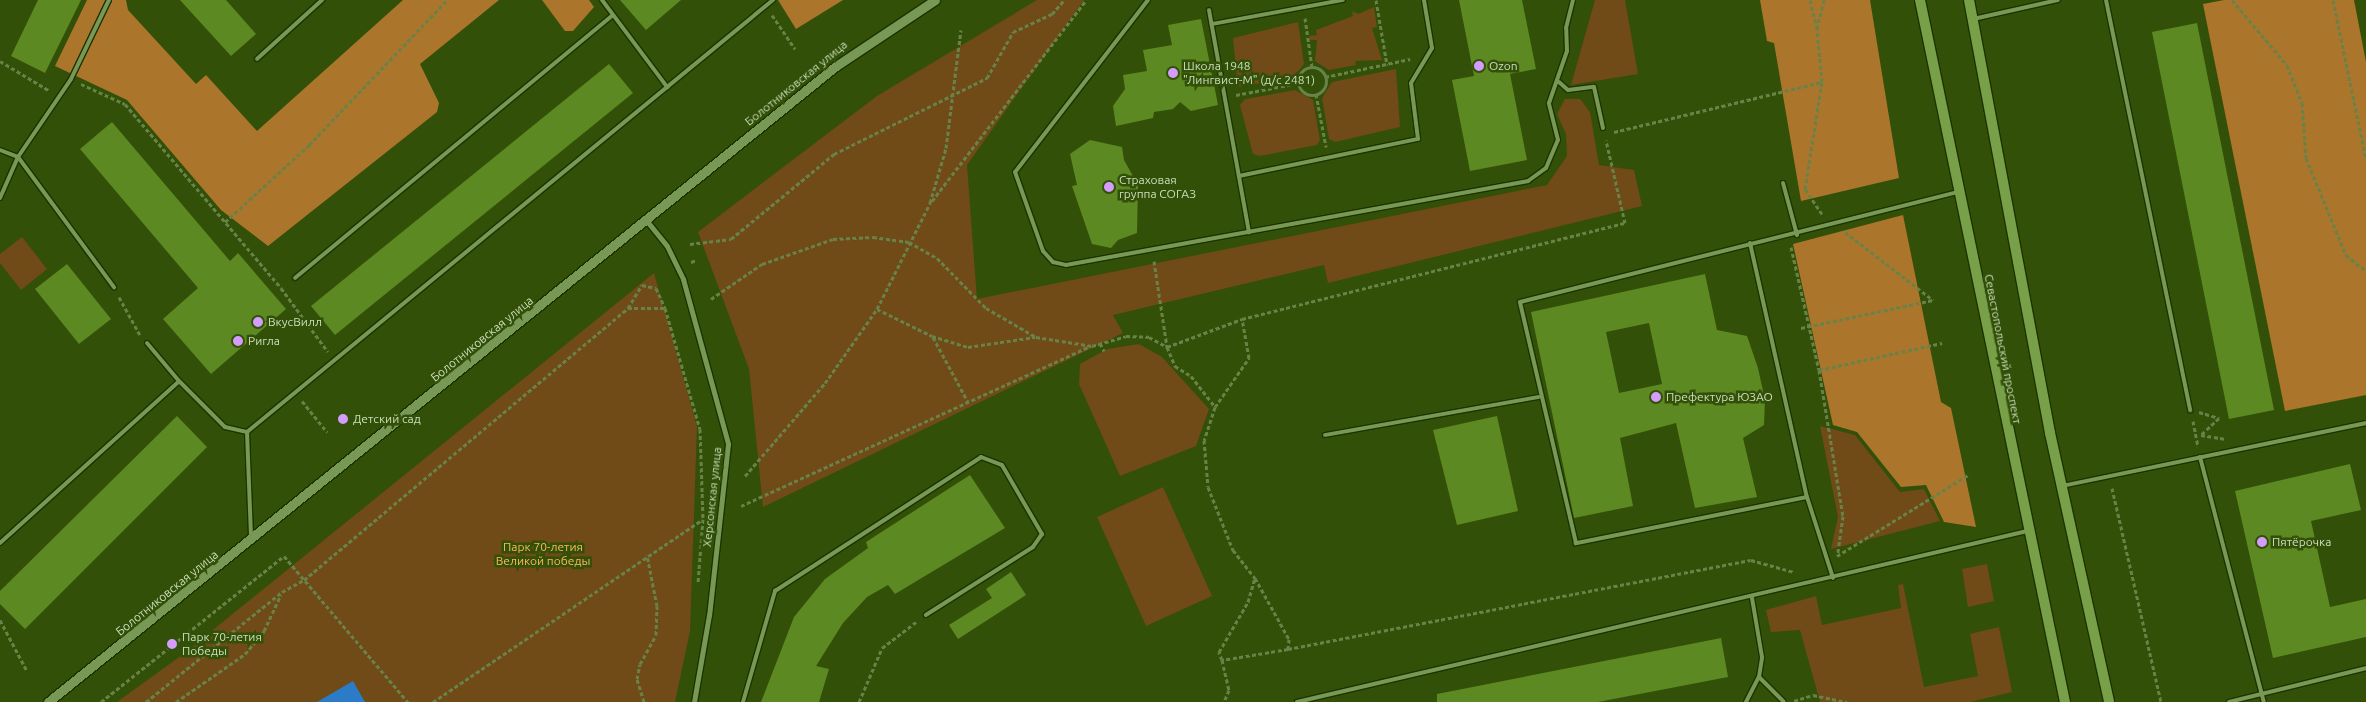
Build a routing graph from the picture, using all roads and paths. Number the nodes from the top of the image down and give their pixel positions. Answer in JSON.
{"nodes":[{"id":1,"x":109,"y":0,"type":"edge"},
{"id":2,"x":322,"y":0,"type":"edge"},
{"id":3,"x":448,"y":0,"type":"edge"},
{"id":4,"x":602,"y":0,"type":"edge"},
{"id":5,"x":773,"y":0,"type":"edge"},
{"id":6,"x":935,"y":0,"type":"edge"},
{"id":7,"x":1064,"y":0,"type":"edge"},
{"id":8,"x":1086,"y":0,"type":"edge"},
{"id":9,"x":1148,"y":0,"type":"edge"},
{"id":10,"x":1343,"y":0,"type":"edge"},
{"id":11,"x":1376,"y":0,"type":"edge"},
{"id":12,"x":1424,"y":0,"type":"edge"},
{"id":13,"x":1573,"y":0,"type":"edge"},
{"id":14,"x":1810,"y":0,"type":"edge"},
{"id":15,"x":1824,"y":0,"type":"edge"},
{"id":16,"x":1920,"y":0,"type":"edge"},
{"id":17,"x":1969,"y":0,"type":"edge"},
{"id":18,"x":2058,"y":0,"type":"edge"},
{"id":19,"x":2106,"y":0,"type":"edge"},
{"id":20,"x":2232,"y":0,"type":"edge"},
{"id":21,"x":2333,"y":0,"type":"edge"},
{"id":22,"x":766,"y":6,"type":"junction"},
{"id":23,"x":1303,"y":7,"type":"junction"},
{"id":24,"x":1209,"y":10,"type":"dead end"},
{"id":25,"x":612,"y":16,"type":"junction"},
{"id":26,"x":1973,"y":19,"type":"junction"},
{"id":27,"x":1212,"y":24,"type":"junction"},
{"id":28,"x":1817,"y":29,"type":"junction"},
{"id":29,"x":960,"y":30,"type":"dead end"},
{"id":30,"x":795,"y":50,"type":"dead end"},
{"id":31,"x":1428,"y":55,"type":"junction"},
{"id":32,"x":257,"y":59,"type":"dead end"},
{"id":33,"x":0,"y":61,"type":"edge"},
{"id":34,"x":1387,"y":65,"type":"junction"},
{"id":35,"x":1312,"y":67,"type":"junction"},
{"id":36,"x":1325,"y":76,"type":"junction"},
{"id":37,"x":71,"y":79,"type":"junction"},
{"id":38,"x":1559,"y":82,"type":"junction"},
{"id":39,"x":1822,"y":82,"type":"junction"},
{"id":40,"x":1299,"y":83,"type":"junction"},
{"id":41,"x":667,"y":87,"type":"junction"},
{"id":42,"x":1316,"y":94,"type":"junction"},
{"id":43,"x":59,"y":97,"type":"junction"},
{"id":44,"x":1225,"y":97,"type":"junction"},
{"id":45,"x":952,"y":98,"type":"junction"},
{"id":46,"x":1603,"y":128,"type":"dead end"},
{"id":47,"x":1813,"y":140,"type":"dead end"},
{"id":48,"x":0,"y":150,"type":"edge"},
{"id":49,"x":18,"y":157,"type":"junction"},
{"id":50,"x":1328,"y":157,"type":"junction"},
{"id":51,"x":2366,"y":159,"type":"edge"},
{"id":52,"x":1239,"y":176,"type":"junction"},
{"id":53,"x":1783,"y":183,"type":"dead end"},
{"id":54,"x":1959,"y":192,"type":"junction"},
{"id":55,"x":0,"y":198,"type":"edge"},
{"id":56,"x":930,"y":203,"type":"junction"},
{"id":57,"x":646,"y":220,"type":"junction"},
{"id":58,"x":225,"y":222,"type":"junction"},
{"id":59,"x":1249,"y":232,"type":"junction"},
{"id":60,"x":1797,"y":235,"type":"junction"},
{"id":61,"x":1789,"y":236,"type":"junction"},
{"id":62,"x":909,"y":242,"type":"junction"},
{"id":63,"x":690,"y":244,"type":"dead end"},
{"id":64,"x":1750,"y":244,"type":"junction"},
{"id":65,"x":697,"y":260,"type":"dead end"},
{"id":66,"x":691,"y":262,"type":"dead end"},
{"id":67,"x":2366,"y":270,"type":"edge"},
{"id":68,"x":1156,"y":272,"type":"dead end"},
{"id":69,"x":295,"y":278,"type":"dead end"},
{"id":70,"x":114,"y":287,"type":"joint"},
{"id":71,"x":711,"y":299,"type":"dead end"},
{"id":72,"x":1933,"y":300,"type":"dead end"},
{"id":73,"x":628,"y":308,"type":"junction"},
{"id":74,"x":665,"y":308,"type":"junction"},
{"id":75,"x":877,"y":309,"type":"junction"},
{"id":76,"x":1242,"y":319,"type":"junction"},
{"id":77,"x":1809,"y":326,"type":"junction"},
{"id":78,"x":1801,"y":328,"type":"dead end"},
{"id":79,"x":932,"y":336,"type":"junction"},
{"id":80,"x":1036,"y":337,"type":"junction"},
{"id":81,"x":1100,"y":343,"type":"junction"},
{"id":82,"x":1942,"y":343,"type":"dead end"},
{"id":83,"x":147,"y":344,"type":"joint"},
{"id":84,"x":1092,"y":346,"type":"junction"},
{"id":85,"x":1167,"y":347,"type":"junction"},
{"id":86,"x":1104,"y":351,"type":"dead end"},
{"id":87,"x":335,"y":360,"type":"junction"},
{"id":88,"x":1819,"y":370,"type":"junction"},
{"id":89,"x":179,"y":381,"type":"junction"},
{"id":90,"x":295,"y":393,"type":"junction"},
{"id":91,"x":1539,"y":397,"type":"junction"},
{"id":92,"x":968,"y":402,"type":"junction"},
{"id":93,"x":1215,"y":407,"type":"junction"},
{"id":94,"x":2190,"y":410,"type":"junction"},
{"id":95,"x":2366,"y":424,"type":"edge"},
{"id":96,"x":247,"y":432,"type":"junction"},
{"id":97,"x":327,"y":432,"type":"dead end"},
{"id":98,"x":1325,"y":434,"type":"dead end"},
{"id":99,"x":2206,"y":456,"type":"junction"},
{"id":100,"x":2200,"y":458,"type":"junction"},
{"id":101,"x":1970,"y":474,"type":"dead end"},
{"id":102,"x":745,"y":476,"type":"dead end"},
{"id":103,"x":2110,"y":476,"type":"junction"},
{"id":104,"x":2061,"y":486,"type":"junction"},
{"id":105,"x":1807,"y":497,"type":"junction"},
{"id":106,"x":741,"y":506,"type":"dead end"},
{"id":107,"x":703,"y":519,"type":"junction"},
{"id":108,"x":2027,"y":531,"type":"junction"},
{"id":109,"x":251,"y":542,"type":"junction"},
{"id":110,"x":0,"y":543,"type":"edge"},
{"id":111,"x":647,"y":555,"type":"junction"},
{"id":112,"x":1838,"y":556,"type":"junction"},
{"id":113,"x":1833,"y":559,"type":"dead end"},
{"id":114,"x":1800,"y":570,"type":"dead end"},
{"id":115,"x":1255,"y":578,"type":"junction"},
{"id":116,"x":1833,"y":578,"type":"junction"},
{"id":117,"x":304,"y":580,"type":"junction"},
{"id":118,"x":697,"y":588,"type":"dead end"},
{"id":119,"x":282,"y":592,"type":"junction"},
{"id":120,"x":1752,"y":598,"type":"junction"},
{"id":121,"x":926,"y":616,"type":"joint"},
{"id":122,"x":0,"y":620,"type":"edge"},
{"id":123,"x":1288,"y":649,"type":"junction"},
{"id":124,"x":1222,"y":660,"type":"junction"},
{"id":125,"x":2366,"y":668,"type":"edge"},
{"id":126,"x":27,"y":671,"type":"dead end"},
{"id":127,"x":1759,"y":677,"type":"junction"},
{"id":128,"x":2262,"y":695,"type":"junction"},
{"id":129,"x":48,"y":702,"type":"edge"},
{"id":130,"x":101,"y":702,"type":"edge"},
{"id":131,"x":146,"y":702,"type":"edge"},
{"id":132,"x":176,"y":702,"type":"edge"},
{"id":133,"x":408,"y":702,"type":"edge"},
{"id":134,"x":433,"y":702,"type":"edge"},
{"id":135,"x":644,"y":702,"type":"edge"},
{"id":136,"x":694,"y":702,"type":"edge"},
{"id":137,"x":743,"y":702,"type":"edge"},
{"id":138,"x":859,"y":702,"type":"edge"},
{"id":139,"x":1224,"y":702,"type":"edge"},
{"id":140,"x":1297,"y":702,"type":"edge"},
{"id":141,"x":1746,"y":702,"type":"edge"},
{"id":142,"x":1784,"y":702,"type":"edge"},
{"id":143,"x":1790,"y":702,"type":"edge"},
{"id":144,"x":1847,"y":702,"type":"edge"},
{"id":145,"x":2065,"y":702,"type":"edge"},
{"id":146,"x":2109,"y":702,"type":"edge"},
{"id":147,"x":2160,"y":702,"type":"edge"},
{"id":148,"x":2229,"y":702,"type":"edge"},
{"id":149,"x":2264,"y":702,"type":"edge"}],
"edges":[{"from":1,"to":37,"type":"lane"},
{"from":2,"to":32,"type":"lane"},
{"from":3,"to":58,"type":"path"},
{"from":4,"to":25,"type":"lane"},
{"from":5,"to":22,"type":"lane"},
{"from":6,"to":57,"type":"street","name":"Болотниковская улица"},
{"from":7,"to":45,"type":"path"},
{"from":8,"to":56,"type":"path"},
{"from":9,"to":59,"type":"lane"},
{"from":10,"to":23,"type":"lane"},
{"from":11,"to":34,"type":"path"},
{"from":12,"to":31,"type":"lane"},
{"from":13,"to":38,"type":"lane"},
{"from":14,"to":28,"type":"path"},
{"from":15,"to":28,"type":"path"},
{"from":16,"to":54,"type":"main road","name":"Севастопольский проспект"},
{"from":17,"to":26,"type":"main road"},
{"from":18,"to":26,"type":"lane"},
{"from":19,"to":94,"type":"lane"},
{"from":20,"to":67,"type":"path"},
{"from":21,"to":51,"type":"path"},
{"from":22,"to":30,"type":"path"},
{"from":22,"to":41,"type":"lane"},
{"from":23,"to":27,"type":"lane"},
{"from":23,"to":35,"type":"path"},
{"from":24,"to":27,"type":"lane"},
{"from":25,"to":41,"type":"lane"},
{"from":25,"to":69,"type":"lane"},
{"from":26,"to":104,"type":"main road"},
{"from":27,"to":44,"type":"lane"},
{"from":28,"to":39,"type":"path"},
{"from":29,"to":45,"type":"path"},
{"from":31,"to":34,"type":"path"},
{"from":31,"to":50,"type":"lane"},
{"from":33,"to":43,"type":"path"},
{"from":34,"to":36,"type":"path"},
{"from":35,"to":36,"type":"path"},
{"from":35,"to":40,"type":"path"},
{"from":36,"to":42,"type":"path"},
{"from":37,"to":43,"type":"lane"},
{"from":37,"to":58,"type":"path"},
{"from":38,"to":46,"type":"lane"},
{"from":38,"to":59,"type":"lane"},
{"from":39,"to":47,"type":"path"},
{"from":39,"to":76,"type":"path"},
{"from":40,"to":42,"type":"path"},
{"from":40,"to":44,"type":"path"},
{"from":41,"to":87,"type":"lane"},
{"from":42,"to":50,"type":"path"},
{"from":43,"to":49,"type":"lane"},
{"from":44,"to":52,"type":"lane"},
{"from":45,"to":56,"type":"path"},
{"from":45,"to":63,"type":"path"},
{"from":48,"to":49,"type":"lane"},
{"from":49,"to":55,"type":"lane"},
{"from":49,"to":70,"type":"lane"},
{"from":50,"to":52,"type":"lane"},
{"from":52,"to":59,"type":"lane"},
{"from":53,"to":60,"type":"lane"},
{"from":54,"to":60,"type":"lane"},
{"from":54,"to":108,"type":"main road","name":"Севастопольский проспект"},
{"from":56,"to":62,"type":"path"},
{"from":57,"to":109,"type":"street","name":"Болотниковская улица"},
{"from":57,"to":136,"type":"street","name":"Херсонская улица"},
{"from":58,"to":87,"type":"path"},
{"from":60,"to":61,"type":"lane"},
{"from":61,"to":64,"type":"lane"},
{"from":61,"to":77,"type":"path"},
{"from":62,"to":71,"type":"path"},
{"from":62,"to":75,"type":"path"},
{"from":62,"to":80,"type":"path"},
{"from":64,"to":91,"type":"lane"},
{"from":64,"to":105,"type":"lane"},
{"from":65,"to":66,"type":"path"},
{"from":68,"to":85,"type":"path"},
{"from":70,"to":83,"type":"path"},
{"from":72,"to":77,"type":"path"},
{"from":73,"to":74,"type":"path"},
{"from":73,"to":74,"type":"path"},
{"from":73,"to":117,"type":"path"},
{"from":74,"to":107,"type":"path"},
{"from":75,"to":79,"type":"path"},
{"from":75,"to":102,"type":"path"},
{"from":76,"to":85,"type":"path"},
{"from":76,"to":93,"type":"path"},
{"from":77,"to":78,"type":"path"},
{"from":77,"to":88,"type":"path"},
{"from":79,"to":80,"type":"path"},
{"from":79,"to":92,"type":"path"},
{"from":80,"to":84,"type":"path"},
{"from":81,"to":84,"type":"path"},
{"from":81,"to":85,"type":"path"},
{"from":81,"to":86,"type":"path"},
{"from":82,"to":88,"type":"path"},
{"from":83,"to":89,"type":"lane"},
{"from":84,"to":92,"type":"path"},
{"from":85,"to":93,"type":"path"},
{"from":87,"to":90,"type":"lane"},
{"from":88,"to":112,"type":"path"},
{"from":89,"to":96,"type":"lane"},
{"from":89,"to":110,"type":"lane"},
{"from":90,"to":96,"type":"lane"},
{"from":90,"to":97,"type":"path"},
{"from":91,"to":98,"type":"lane"},
{"from":91,"to":105,"type":"lane"},
{"from":92,"to":106,"type":"path"},
{"from":93,"to":115,"type":"path"},
{"from":94,"to":99,"type":"path"},
{"from":94,"to":100,"type":"path"},
{"from":95,"to":99,"type":"lane"},
{"from":96,"to":109,"type":"lane"},
{"from":99,"to":100,"type":"lane"},
{"from":100,"to":103,"type":"lane"},
{"from":100,"to":128,"type":"lane"},
{"from":101,"to":112,"type":"path"},
{"from":103,"to":104,"type":"lane"},
{"from":103,"to":147,"type":"path"},
{"from":104,"to":146,"type":"main road"},
{"from":105,"to":116,"type":"lane"},
{"from":107,"to":111,"type":"path"},
{"from":107,"to":118,"type":"path"},
{"from":108,"to":116,"type":"lane"},
{"from":108,"to":145,"type":"main road","name":"Севастопольский проспект"},
{"from":109,"to":129,"type":"street","name":"Болотниковская улица"},
{"from":111,"to":134,"type":"path"},
{"from":111,"to":135,"type":"path"},
{"from":112,"to":113,"type":"path"},
{"from":114,"to":123,"type":"path"},
{"from":115,"to":123,"type":"path"},
{"from":115,"to":124,"type":"path"},
{"from":116,"to":120,"type":"lane"},
{"from":117,"to":119,"type":"path"},
{"from":117,"to":130,"type":"path"},
{"from":117,"to":133,"type":"path"},
{"from":119,"to":131,"type":"path"},
{"from":119,"to":132,"type":"path"},
{"from":120,"to":127,"type":"lane"},
{"from":120,"to":140,"type":"lane"},
{"from":121,"to":137,"type":"lane"},
{"from":121,"to":138,"type":"path"},
{"from":122,"to":126,"type":"path"},
{"from":123,"to":124,"type":"path"},
{"from":124,"to":139,"type":"path"},
{"from":125,"to":128,"type":"lane"},
{"from":127,"to":141,"type":"lane"},
{"from":127,"to":142,"type":"lane"},
{"from":128,"to":148,"type":"lane"},
{"from":128,"to":149,"type":"lane"},
{"from":143,"to":144,"type":"path"}]}
